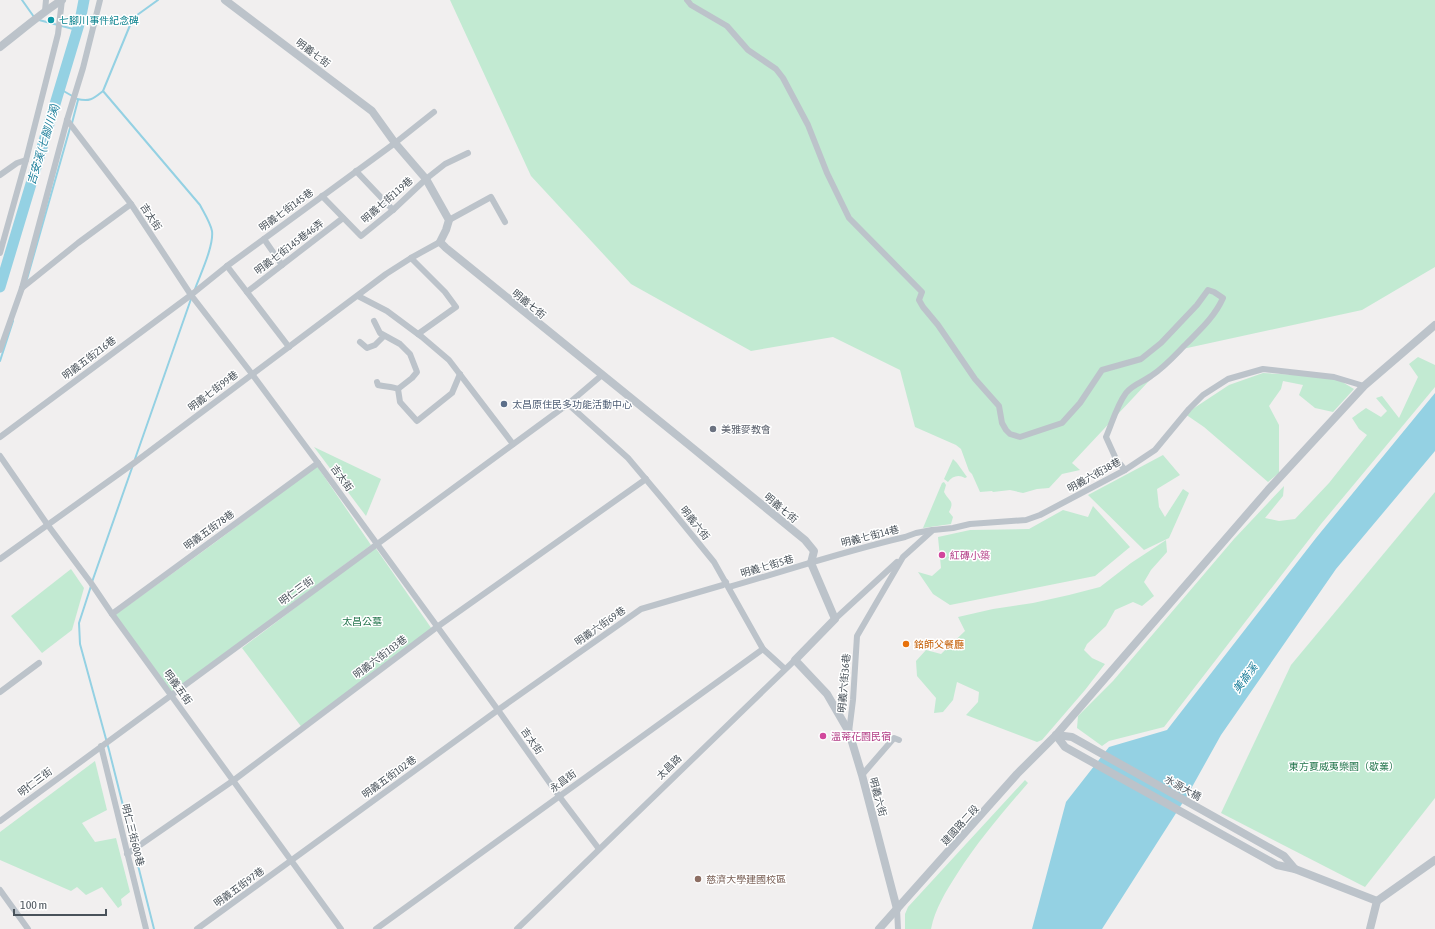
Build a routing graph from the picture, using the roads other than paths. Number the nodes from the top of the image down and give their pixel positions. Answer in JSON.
{"nodes":[{"id":1,"x":46,"y":0,"type":"edge"},
{"id":2,"x":62,"y":0,"type":"edge"},
{"id":3,"x":100,"y":0,"type":"edge"},
{"id":4,"x":225,"y":0,"type":"edge"},
{"id":5,"x":687,"y":0,"type":"edge"},
{"id":6,"x":45,"y":11,"type":"junction"},
{"id":7,"x":0,"y":47,"type":"edge"},
{"id":8,"x":434,"y":112,"type":"dead end"},
{"id":9,"x":67,"y":120,"type":"junction"},
{"id":10,"x":395,"y":143,"type":"junction"},
{"id":11,"x":468,"y":153,"type":"dead end"},
{"id":12,"x":26,"y":160,"type":"junction"},
{"id":13,"x":356,"y":171,"type":"junction"},
{"id":14,"x":0,"y":175,"type":"edge"},
{"id":15,"x":426,"y":179,"type":"junction"},
{"id":16,"x":322,"y":196,"type":"junction"},
{"id":17,"x":131,"y":204,"type":"junction"},
{"id":18,"x":393,"y":210,"type":"junction"},
{"id":19,"x":343,"y":218,"type":"junction"},
{"id":20,"x":449,"y":220,"type":"junction"},
{"id":21,"x":505,"y":222,"type":"dead end"},
{"id":22,"x":264,"y":239,"type":"junction"},
{"id":23,"x":440,"y":242,"type":"junction"},
{"id":24,"x":0,"y":253,"type":"edge"},
{"id":25,"x":411,"y":258,"type":"junction"},
{"id":26,"x":282,"y":265,"type":"junction"},
{"id":27,"x":228,"y":266,"type":"junction"},
{"id":28,"x":22,"y":288,"type":"junction"},
{"id":29,"x":246,"y":292,"type":"junction"},
{"id":30,"x":191,"y":295,"type":"junction"},
{"id":31,"x":358,"y":296,"type":"junction"},
{"id":32,"x":374,"y":322,"type":"dead end"},
{"id":33,"x":1435,"y":325,"type":"edge"},
{"id":34,"x":418,"y":334,"type":"junction"},
{"id":35,"x":384,"y":336,"type":"junction"},
{"id":36,"x":360,"y":342,"type":"dead end"},
{"id":37,"x":290,"y":347,"type":"junction"},
{"id":38,"x":0,"y":350,"type":"edge"},
{"id":39,"x":252,"y":374,"type":"junction"},
{"id":40,"x":460,"y":374,"type":"junction"},
{"id":41,"x":602,"y":375,"type":"junction"},
{"id":42,"x":377,"y":382,"type":"dead end"},
{"id":43,"x":1364,"y":386,"type":"junction"},
{"id":44,"x":398,"y":389,"type":"junction"},
{"id":45,"x":568,"y":404,"type":"junction"},
{"id":46,"x":0,"y":437,"type":"edge"},
{"id":47,"x":513,"y":444,"type":"junction"},
{"id":48,"x":0,"y":456,"type":"edge"},
{"id":49,"x":318,"y":463,"type":"junction"},
{"id":50,"x":1125,"y":470,"type":"junction"},
{"id":51,"x":646,"y":479,"type":"junction"},
{"id":52,"x":47,"y":524,"type":"junction"},
{"id":53,"x":934,"y":530,"type":"junction"},
{"id":54,"x":377,"y":544,"type":"junction"},
{"id":55,"x":903,"y":557,"type":"junction"},
{"id":56,"x":0,"y":559,"type":"edge"},
{"id":57,"x":811,"y":563,"type":"junction"},
{"id":58,"x":727,"y":585,"type":"junction"},
{"id":59,"x":112,"y":614,"type":"junction"},
{"id":60,"x":835,"y":619,"type":"junction"},
{"id":61,"x":437,"y":627,"type":"junction"},
{"id":62,"x":763,"y":649,"type":"junction"},
{"id":63,"x":795,"y":660,"type":"junction"},
{"id":64,"x":39,"y":663,"type":"dead end"},
{"id":65,"x":785,"y":669,"type":"junction"},
{"id":66,"x":0,"y":692,"type":"edge"},
{"id":67,"x":171,"y":695,"type":"junction"},
{"id":68,"x":498,"y":710,"type":"junction"},
{"id":69,"x":849,"y":732,"type":"junction"},
{"id":70,"x":1056,"y":735,"type":"junction"},
{"id":71,"x":899,"y":740,"type":"dead end"},
{"id":72,"x":104,"y":743,"type":"junction"},
{"id":73,"x":862,"y":775,"type":"junction"},
{"id":74,"x":234,"y":780,"type":"junction"},
{"id":75,"x":560,"y":796,"type":"junction"},
{"id":76,"x":0,"y":821,"type":"edge"},
{"id":77,"x":599,"y":849,"type":"junction"},
{"id":78,"x":127,"y":854,"type":"junction"},
{"id":79,"x":1435,"y":860,"type":"edge"},
{"id":80,"x":292,"y":861,"type":"junction"},
{"id":81,"x":1295,"y":869,"type":"junction"},
{"id":82,"x":0,"y":890,"type":"edge"},
{"id":83,"x":1377,"y":901,"type":"junction"},
{"id":84,"x":897,"y":909,"type":"junction"},
{"id":85,"x":27,"y":928,"type":"edge"},
{"id":86,"x":146,"y":929,"type":"edge"},
{"id":87,"x":197,"y":929,"type":"edge"},
{"id":88,"x":341,"y":929,"type":"edge"},
{"id":89,"x":376,"y":929,"type":"edge"},
{"id":90,"x":517,"y":929,"type":"edge"},
{"id":91,"x":879,"y":929,"type":"edge"},
{"id":92,"x":898,"y":929,"type":"edge"},
{"id":93,"x":1370,"y":929,"type":"edge"}],
"edges":[{"from":1,"to":6,"type":"street"},
{"from":2,"to":6,"type":"street"},
{"from":2,"to":12,"type":"street"},
{"from":3,"to":9,"type":"street"},
{"from":4,"to":10,"type":"street","name":"明義七街"},
{"from":5,"to":50,"type":"street"},
{"from":6,"to":7,"type":"street"},
{"from":8,"to":10,"type":"street","name":"明義七街145巷"},
{"from":9,"to":17,"type":"street","name":"吉太街"},
{"from":9,"to":28,"type":"street"},
{"from":10,"to":13,"type":"street","name":"明義七街145巷"},
{"from":10,"to":15,"type":"street","name":"明義七街"},
{"from":11,"to":15,"type":"street","name":"明義七街119巷"},
{"from":12,"to":14,"type":"street"},
{"from":12,"to":24,"type":"street"},
{"from":13,"to":16,"type":"street","name":"明義七街145巷"},
{"from":13,"to":18,"type":"street"},
{"from":15,"to":18,"type":"street","name":"明義七街119巷"},
{"from":15,"to":20,"type":"street","name":"明義七街"},
{"from":16,"to":19,"type":"street"},
{"from":16,"to":22,"type":"street","name":"明義七街145巷"},
{"from":17,"to":28,"type":"street"},
{"from":17,"to":30,"type":"street","name":"吉太街"},
{"from":18,"to":19,"type":"street","name":"明義七街119巷"},
{"from":19,"to":26,"type":"street","name":"明義七街145巷46弄"},
{"from":20,"to":21,"type":"street"},
{"from":20,"to":23,"type":"street"},
{"from":22,"to":26,"type":"street"},
{"from":22,"to":27,"type":"street","name":"明義七街145巷"},
{"from":23,"to":25,"type":"street","name":"明義七街99巷"},
{"from":23,"to":41,"type":"street","name":"明義七街"},
{"from":25,"to":31,"type":"street","name":"明義七街99巷"},
{"from":25,"to":34,"type":"street"},
{"from":26,"to":29,"type":"street","name":"明義七街145巷46弄"},
{"from":27,"to":29,"type":"street"},
{"from":27,"to":30,"type":"street","name":"明義七街145巷"},
{"from":28,"to":38,"type":"street"},
{"from":29,"to":37,"type":"street"},
{"from":30,"to":39,"type":"street","name":"吉太街"},
{"from":30,"to":46,"type":"street","name":"明義五街216巷"},
{"from":31,"to":34,"type":"street"},
{"from":31,"to":37,"type":"street","name":"明義七街99巷"},
{"from":32,"to":35,"type":"street"},
{"from":33,"to":43,"type":"street","name":"建國路二段"},
{"from":34,"to":40,"type":"street"},
{"from":35,"to":36,"type":"street"},
{"from":35,"to":44,"type":"street"},
{"from":37,"to":39,"type":"street","name":"明義七街99巷"},
{"from":39,"to":49,"type":"street","name":"吉太街"},
{"from":39,"to":52,"type":"street","name":"明義七街99巷"},
{"from":40,"to":44,"type":"street"},
{"from":40,"to":47,"type":"street"},
{"from":41,"to":45,"type":"street","name":"明仁三街"},
{"from":41,"to":57,"type":"street","name":"明義七街"},
{"from":42,"to":44,"type":"street"},
{"from":43,"to":50,"type":"street","name":"明義六街38巷"},
{"from":43,"to":70,"type":"street","name":"建國路二段"},
{"from":45,"to":47,"type":"street","name":"明仁三街"},
{"from":45,"to":51,"type":"street","name":"明義六街"},
{"from":47,"to":54,"type":"street","name":"明仁三街"},
{"from":48,"to":52,"type":"street","name":"明義五街"},
{"from":49,"to":54,"type":"street","name":"吉太街"},
{"from":49,"to":59,"type":"street","name":"明義五街78巷"},
{"from":50,"to":53,"type":"street","name":"明義六街38巷"},
{"from":51,"to":58,"type":"street","name":"明義六街"},
{"from":51,"to":61,"type":"street","name":"明義六街103巷"},
{"from":52,"to":56,"type":"street","name":"明義七街99巷"},
{"from":52,"to":59,"type":"street","name":"明義五街"},
{"from":53,"to":55,"type":"street"},
{"from":53,"to":57,"type":"street","name":"明義七街14巷"},
{"from":54,"to":61,"type":"street","name":"吉太街"},
{"from":54,"to":67,"type":"street","name":"明仁三街"},
{"from":55,"to":60,"type":"street"},
{"from":55,"to":69,"type":"street","name":"明義六街36巷"},
{"from":57,"to":58,"type":"street","name":"明義七街5巷"},
{"from":57,"to":60,"type":"street","name":"明義七街"},
{"from":58,"to":62,"type":"street","name":"明義六街"},
{"from":58,"to":68,"type":"street","name":"明義六街69巷"},
{"from":59,"to":67,"type":"street","name":"明義五街"},
{"from":60,"to":63,"type":"street","name":"太昌路"},
{"from":61,"to":68,"type":"street","name":"吉太街"},
{"from":61,"to":74,"type":"street","name":"明義六街103巷"},
{"from":62,"to":65,"type":"street","name":"明義六街"},
{"from":62,"to":75,"type":"street","name":"永昌街"},
{"from":63,"to":65,"type":"street","name":"太昌路"},
{"from":63,"to":69,"type":"street","name":"明義六街"},
{"from":64,"to":66,"type":"street"},
{"from":65,"to":77,"type":"street","name":"太昌路"},
{"from":67,"to":72,"type":"street","name":"明仁三街"},
{"from":67,"to":74,"type":"street","name":"明義五街"},
{"from":68,"to":75,"type":"street","name":"吉太街"},
{"from":68,"to":80,"type":"street","name":"明義五街102巷"},
{"from":69,"to":73,"type":"street","name":"明義六街"},
{"from":70,"to":81,"type":"street"},
{"from":70,"to":81,"type":"street","name":"水源大橋"},
{"from":70,"to":84,"type":"street","name":"建國路二段"},
{"from":71,"to":73,"type":"street"},
{"from":72,"to":76,"type":"street","name":"明仁三街"},
{"from":72,"to":78,"type":"street","name":"明仁三街600巷"},
{"from":73,"to":84,"type":"street","name":"明義六街"},
{"from":74,"to":78,"type":"street","name":"明義六街103巷"},
{"from":74,"to":80,"type":"street","name":"明義五街"},
{"from":75,"to":77,"type":"street","name":"吉太街"},
{"from":75,"to":89,"type":"street","name":"永昌街"},
{"from":77,"to":90,"type":"street","name":"太昌路"},
{"from":78,"to":86,"type":"street","name":"明仁三街600巷"},
{"from":79,"to":83,"type":"street"},
{"from":80,"to":87,"type":"street","name":"明義五街97巷"},
{"from":80,"to":88,"type":"street","name":"明義五街"},
{"from":81,"to":83,"type":"street"},
{"from":82,"to":85,"type":"street"},
{"from":83,"to":93,"type":"street"},
{"from":84,"to":91,"type":"street","name":"建國路二段"},
{"from":84,"to":92,"type":"street"}]}
